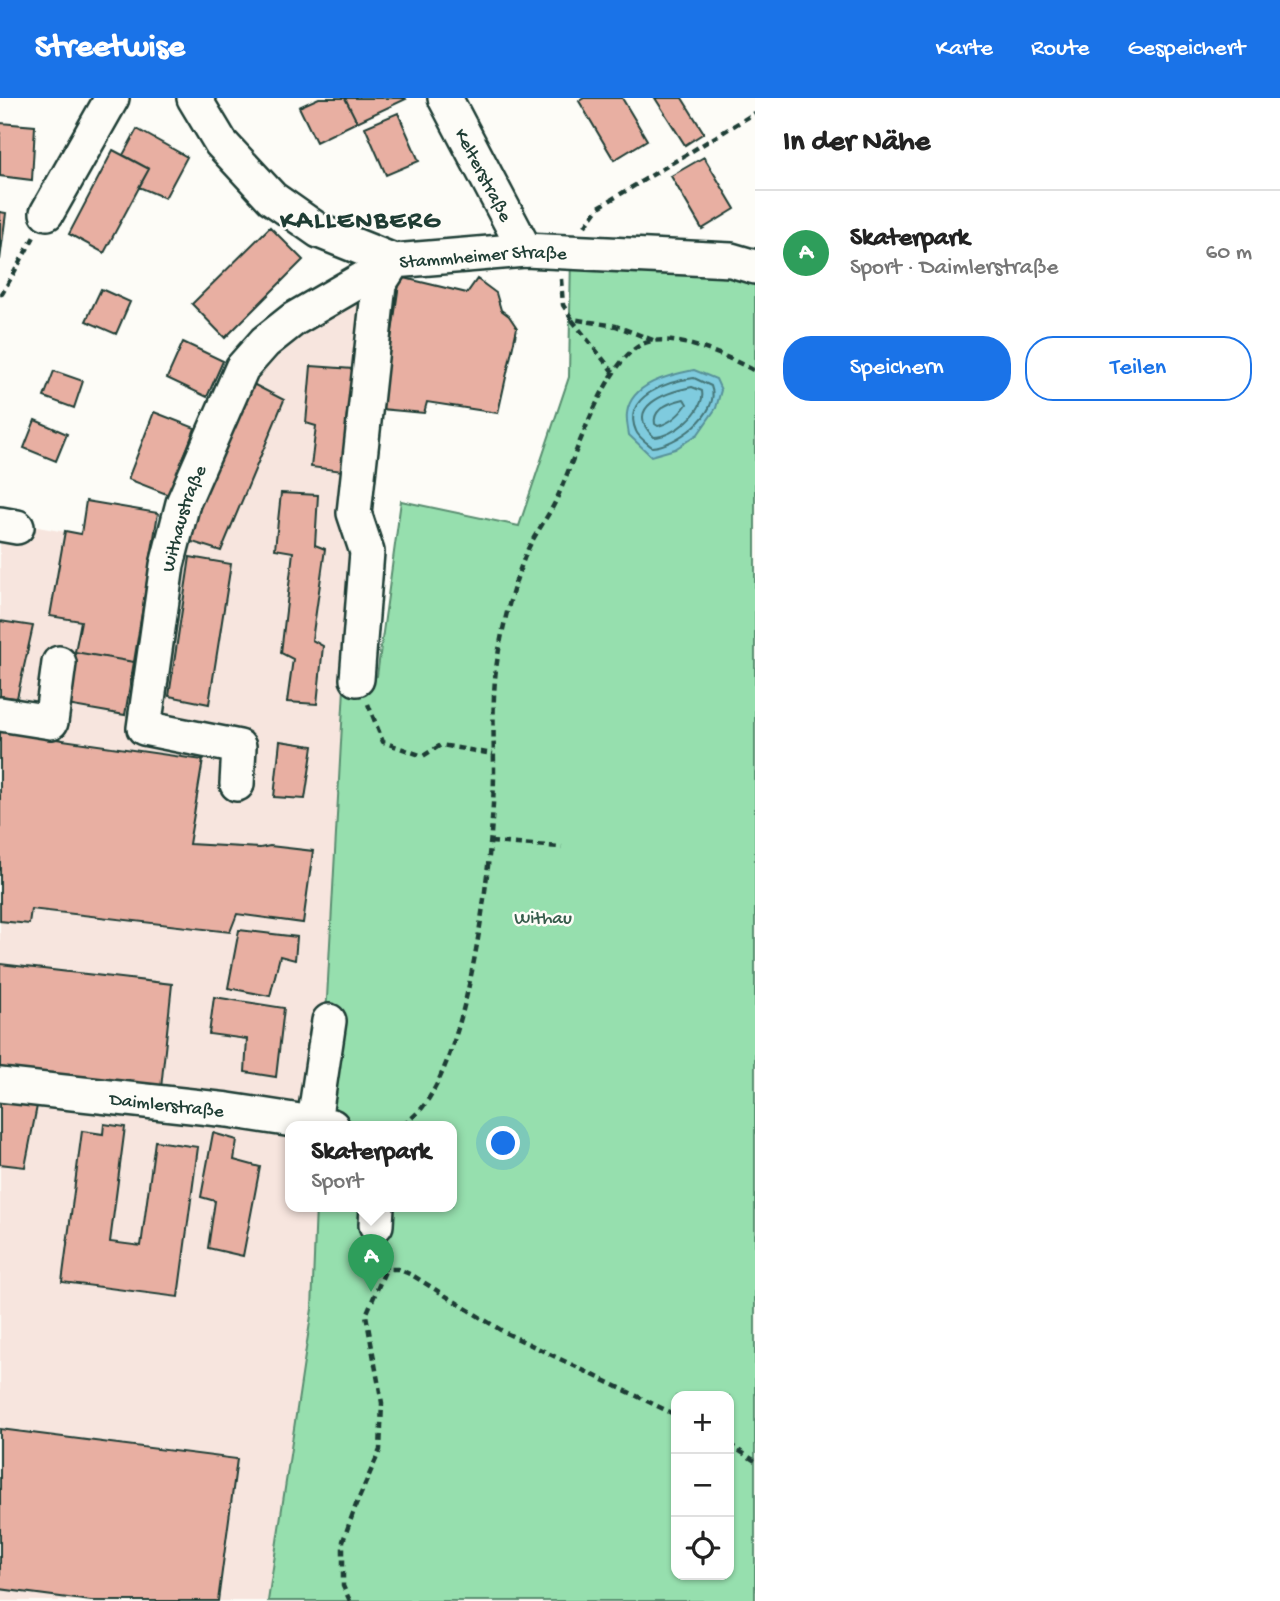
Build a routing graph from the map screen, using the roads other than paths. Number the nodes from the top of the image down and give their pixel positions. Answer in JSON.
{"nodes":[{"id":1,"x":112,"y":98,"type":"edge"},
{"id":2,"x":194,"y":98,"type":"edge"},
{"id":3,"x":445,"y":98,"type":"edge"},
{"id":4,"x":47,"y":213,"type":"road end"},
{"id":5,"x":525,"y":250,"type":"junction"},
{"id":6,"x":394,"y":261,"type":"junction"},
{"id":7,"x":755,"y":267,"type":"edge"},
{"id":8,"x":59,"y":663,"type":"dead end"},
{"id":9,"x":357,"y":680,"type":"road end"},
{"id":10,"x":0,"y":715,"type":"edge"},
{"id":11,"x":237,"y":784,"type":"dead end"},
{"id":12,"x":329,"y":1021,"type":"dead end"},
{"id":13,"x":0,"y":1085,"type":"edge"},
{"id":14,"x":303,"y":1121,"type":"edge"},
{"id":15,"x":323,"y":1121,"type":"edge"}],
"edges":[{"from":1,"to":4,"type":"street"},
{"from":2,"to":6,"type":"street","name":"Stammheimer Straße"},
{"from":3,"to":5,"type":"street","name":"Kelterstraße"},
{"from":5,"to":6,"type":"street","name":"Stammheimer Straße"},
{"from":5,"to":7,"type":"street","name":"Stammheimer Straße"},
{"from":6,"to":9,"type":"street"},
{"from":6,"to":11,"type":"street","name":"Withaustraße"},
{"from":8,"to":10,"type":"street"},
{"from":12,"to":15,"type":"street"},
{"from":13,"to":14,"type":"street","name":"Daimlerstraße"}]}
